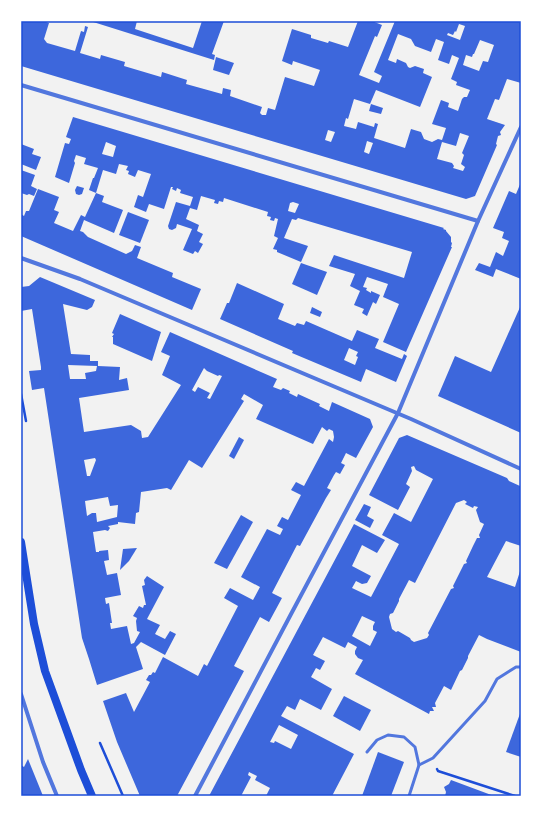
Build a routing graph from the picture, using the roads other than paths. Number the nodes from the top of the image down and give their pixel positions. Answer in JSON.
{"nodes":[{"id":1,"x":21,"y":85,"type":"edge"},
{"id":2,"x":521,"y":127,"type":"edge"},
{"id":3,"x":478,"y":221,"type":"junction"},
{"id":4,"x":21,"y":258,"type":"edge"},
{"id":5,"x":398,"y":414,"type":"junction"},
{"id":6,"x":521,"y":469,"type":"edge"},
{"id":7,"x":21,"y":542,"type":"edge"},
{"id":8,"x":521,"y":667,"type":"edge"},
{"id":9,"x":21,"y":694,"type":"edge"},
{"id":10,"x":367,"y":752,"type":"dead end"},
{"id":11,"x":419,"y":765,"type":"junction"},
{"id":12,"x":57,"y":796,"type":"edge"},
{"id":13,"x":92,"y":796,"type":"edge"},
{"id":14,"x":195,"y":796,"type":"edge"},
{"id":15,"x":409,"y":796,"type":"edge"}],
"edges":[{"from":1,"to":3,"type":"street"},
{"from":2,"to":3,"type":"street"},
{"from":3,"to":5,"type":"street"},
{"from":4,"to":5,"type":"street"},
{"from":5,"to":6,"type":"street"},
{"from":5,"to":14,"type":"street"},
{"from":7,"to":13,"type":"main road"},
{"from":8,"to":11,"type":"lane"},
{"from":9,"to":12,"type":"street"},
{"from":10,"to":11,"type":"lane"},
{"from":11,"to":15,"type":"lane"}]}
